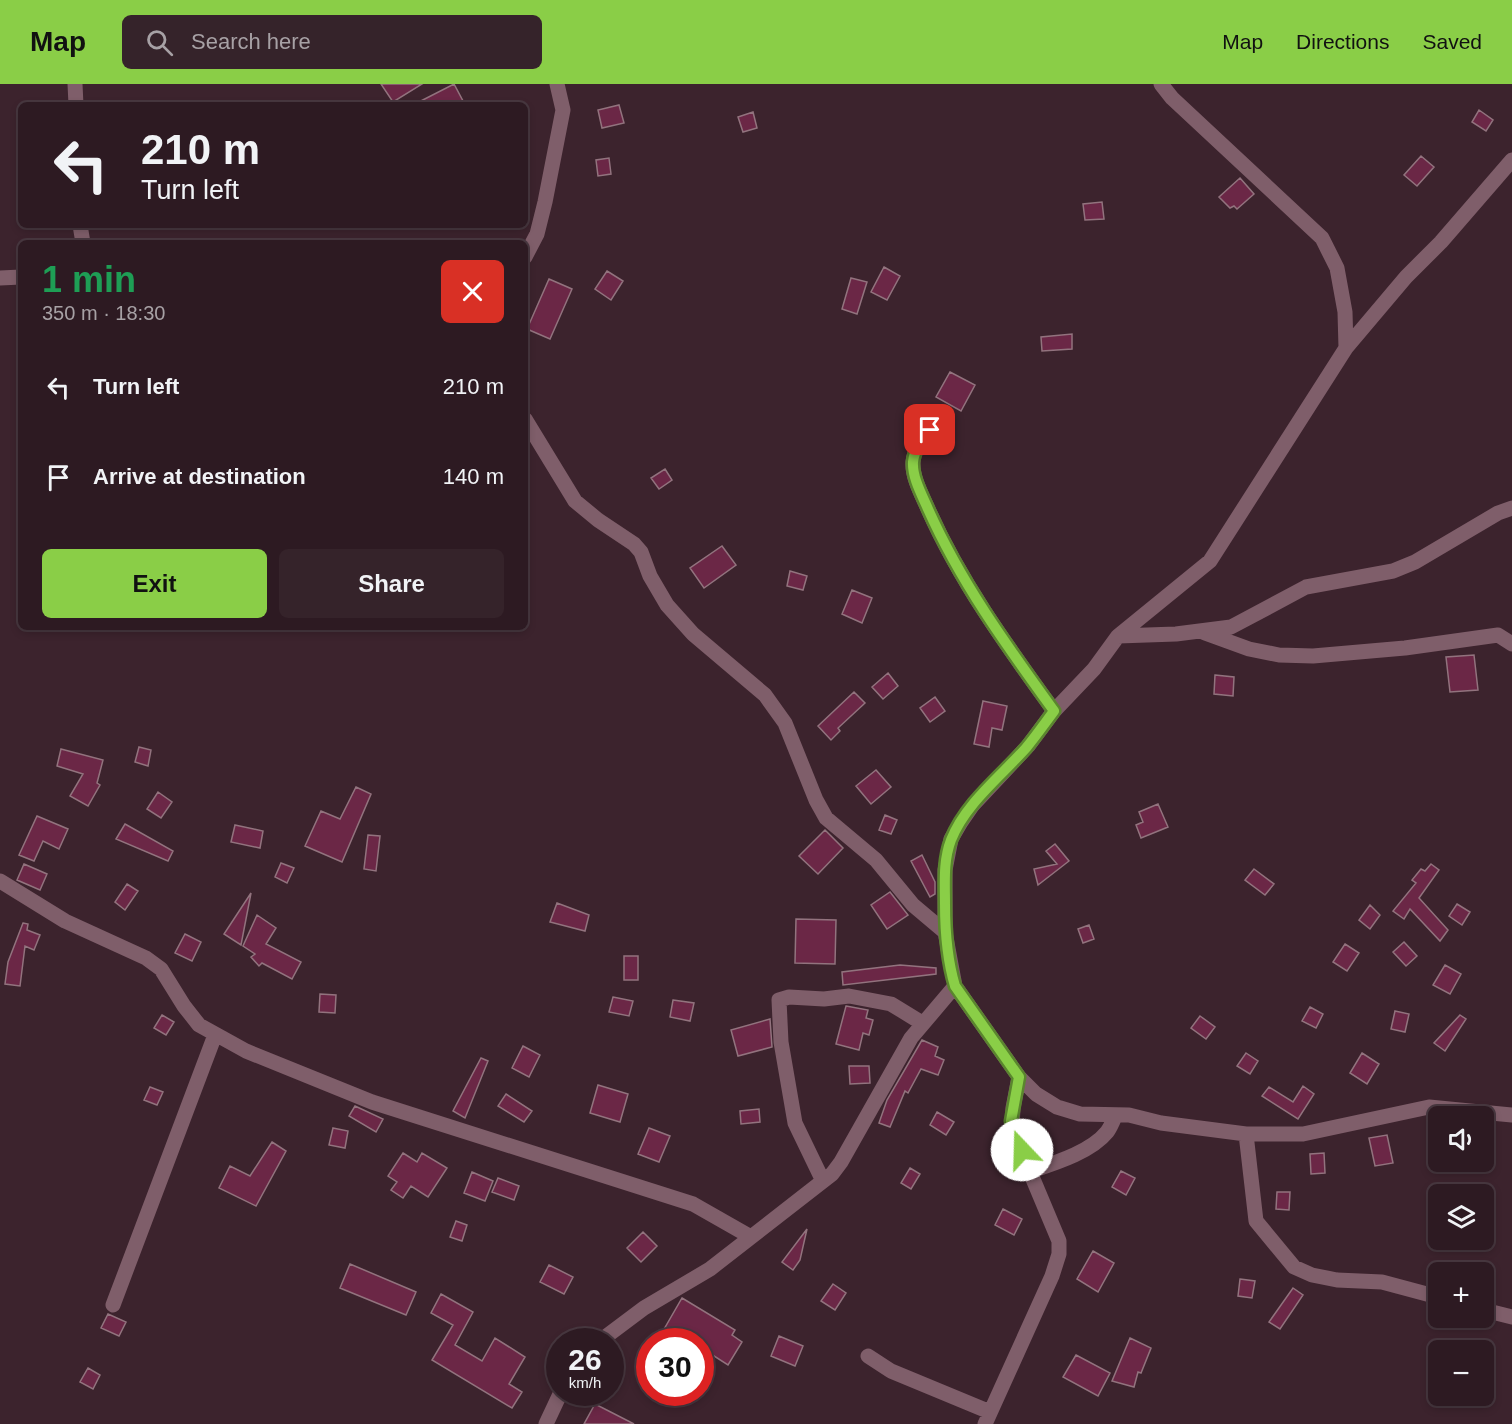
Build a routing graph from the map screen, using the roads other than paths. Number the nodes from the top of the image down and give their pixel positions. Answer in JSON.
{"nodes":[{"id":1,"x":75,"y":84,"type":"edge"},
{"id":2,"x":557,"y":84,"type":"edge"},
{"id":3,"x":1161,"y":84,"type":"edge"},
{"id":4,"x":76,"y":102,"type":"edge"},
{"id":5,"x":1512,"y":160,"type":"edge"},
{"id":6,"x":528,"y":251,"type":"edge"},
{"id":7,"x":18,"y":277,"type":"edge"},
{"id":8,"x":0,"y":278,"type":"edge"},
{"id":9,"x":1346,"y":348,"type":"junction"},
{"id":10,"x":939,"y":420,"type":"dead end"},
{"id":11,"x":528,"y":423,"type":"edge"},
{"id":12,"x":1512,"y":508,"type":"edge"},
{"id":13,"x":1202,"y":632,"type":"junction"},
{"id":14,"x":1118,"y":636,"type":"junction"},
{"id":15,"x":1512,"y":644,"type":"edge"},
{"id":16,"x":1054,"y":711,"type":"junction"},
{"id":17,"x":0,"y":881,"type":"edge"},
{"id":18,"x":945,"y":932,"type":"junction"},
{"id":19,"x":955,"y":986,"type":"junction"},
{"id":20,"x":922,"y":1023,"type":"junction"},
{"id":21,"x":215,"y":1035,"type":"junction"},
{"id":22,"x":1019,"y":1077,"type":"junction"},
{"id":23,"x":1116,"y":1115,"type":"junction"},
{"id":24,"x":1512,"y":1115,"type":"edge"},
{"id":25,"x":1246,"y":1134,"type":"junction"},
{"id":26,"x":1031,"y":1171,"type":"junction"},
{"id":27,"x":822,"y":1179,"type":"junction"},
{"id":28,"x":751,"y":1237,"type":"junction"},
{"id":29,"x":1428,"y":1294,"type":"edge"},
{"id":30,"x":112,"y":1305,"type":"dead end"},
{"id":31,"x":1494,"y":1312,"type":"edge"},
{"id":32,"x":1512,"y":1317,"type":"edge"},
{"id":33,"x":617,"y":1328,"type":"edge"},
{"id":34,"x":868,"y":1356,"type":"dead end"},
{"id":35,"x":554,"y":1406,"type":"edge"},
{"id":36,"x":987,"y":1418,"type":"edge"},
{"id":37,"x":546,"y":1424,"type":"edge"}],
"edges":[{"from":1,"to":4,"type":"street"},
{"from":2,"to":6,"type":"street"},
{"from":3,"to":9,"type":"street"},
{"from":5,"to":9,"type":"street"},
{"from":7,"to":8,"type":"street"},
{"from":9,"to":14,"type":"street"},
{"from":10,"to":16,"type":"street"},
{"from":11,"to":18,"type":"street"},
{"from":12,"to":13,"type":"street"},
{"from":13,"to":14,"type":"street"},
{"from":13,"to":15,"type":"street"},
{"from":14,"to":16,"type":"street"},
{"from":16,"to":18,"type":"street"},
{"from":17,"to":21,"type":"street"},
{"from":18,"to":19,"type":"street"},
{"from":19,"to":20,"type":"street"},
{"from":19,"to":22,"type":"street"},
{"from":20,"to":27,"type":"street"},
{"from":20,"to":27,"type":"street"},
{"from":21,"to":28,"type":"street"},
{"from":21,"to":30,"type":"street"},
{"from":22,"to":23,"type":"street"},
{"from":22,"to":26,"type":"street"},
{"from":23,"to":25,"type":"street"},
{"from":23,"to":26,"type":"street"},
{"from":24,"to":25,"type":"street"},
{"from":25,"to":29,"type":"street"},
{"from":26,"to":36,"type":"street"},
{"from":27,"to":28,"type":"street"},
{"from":28,"to":33,"type":"street"},
{"from":31,"to":32,"type":"street"},
{"from":34,"to":36,"type":"street"},
{"from":35,"to":37,"type":"street"}]}
